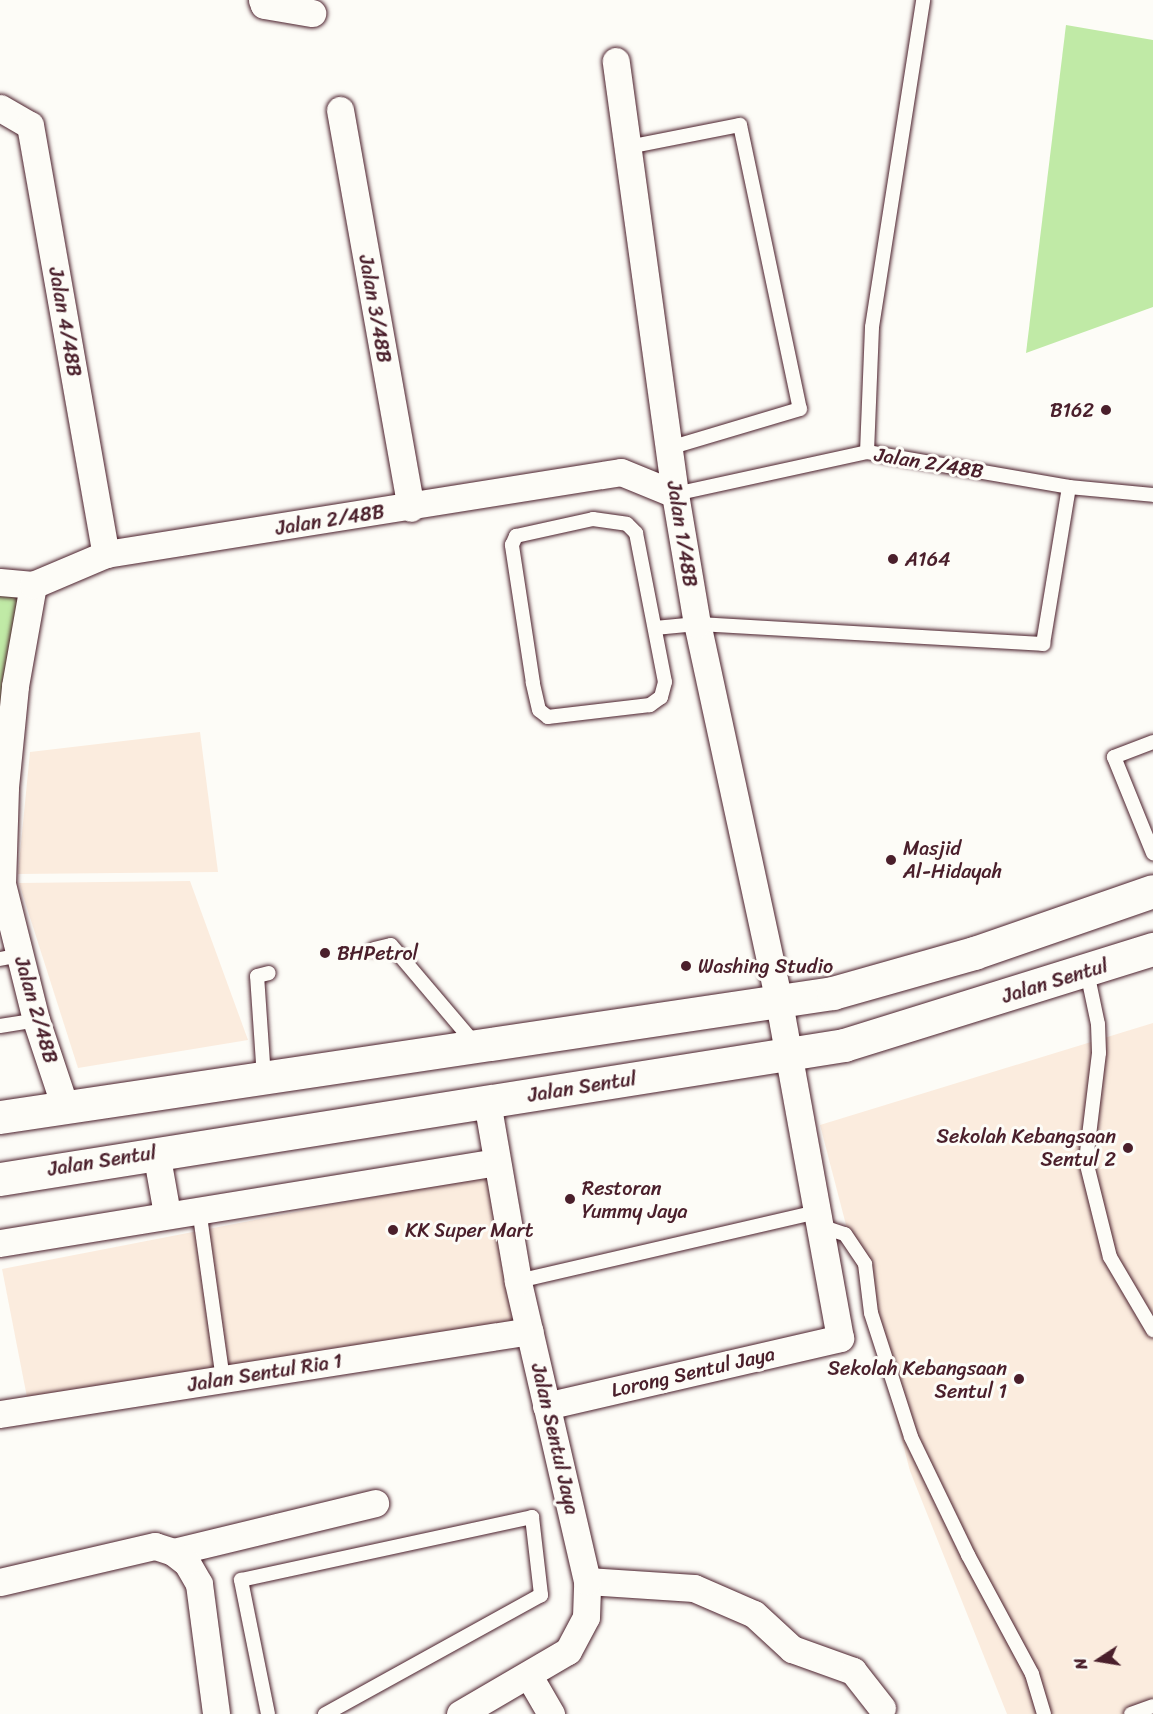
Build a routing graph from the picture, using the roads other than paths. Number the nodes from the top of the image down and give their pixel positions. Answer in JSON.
{"nodes":[{"id":1,"x":262,"y":0,"type":"edge"},
{"id":2,"x":923,"y":0,"type":"edge"},
{"id":3,"x":312,"y":13,"type":"dead end"},
{"id":4,"x":616,"y":61,"type":"dead end"},
{"id":5,"x":0,"y":108,"type":"edge"},
{"id":6,"x":340,"y":110,"type":"dead end"},
{"id":7,"x":628,"y":147,"type":"junction"},
{"id":8,"x":669,"y":448,"type":"junction"},
{"id":9,"x":867,"y":452,"type":"junction"},
{"id":10,"x":1069,"y":487,"type":"junction"},
{"id":11,"x":675,"y":494,"type":"junction"},
{"id":12,"x":1153,"y":495,"type":"edge"},
{"id":13,"x":411,"y":508,"type":"junction"},
{"id":14,"x":106,"y":554,"type":"junction"},
{"id":15,"x":0,"y":582,"type":"edge"},
{"id":16,"x":33,"y":585,"type":"junction"},
{"id":17,"x":697,"y":624,"type":"junction"},
{"id":18,"x":656,"y":628,"type":"junction"},
{"id":19,"x":1153,"y":742,"type":"edge"},
{"id":20,"x":1153,"y":853,"type":"edge"},
{"id":21,"x":1,"y":884,"type":"edge"},
{"id":22,"x":1153,"y":891,"type":"edge"},
{"id":23,"x":374,"y":949,"type":"dead end"},
{"id":24,"x":1153,"y":949,"type":"edge"},
{"id":25,"x":10,"y":957,"type":"edge"},
{"id":26,"x":1087,"y":972,"type":"junction"},
{"id":27,"x":269,"y":973,"type":"dead end"},
{"id":28,"x":779,"y":1002,"type":"junction"},
{"id":29,"x":36,"y":1020,"type":"junction"},
{"id":30,"x":0,"y":1026,"type":"edge"},
{"id":31,"x":477,"y":1047,"type":"junction"},
{"id":32,"x":788,"y":1055,"type":"junction"},
{"id":33,"x":264,"y":1078,"type":"junction"},
{"id":34,"x":486,"y":1101,"type":"junction"},
{"id":35,"x":65,"y":1107,"type":"junction"},
{"id":36,"x":0,"y":1117,"type":"edge"},
{"id":37,"x":156,"y":1152,"type":"junction"},
{"id":38,"x":496,"y":1162,"type":"junction"},
{"id":39,"x":0,"y":1179,"type":"edge"},
{"id":40,"x":199,"y":1209,"type":"junction"},
{"id":41,"x":168,"y":1214,"type":"junction"},
{"id":42,"x":818,"y":1219,"type":"junction"},
{"id":43,"x":0,"y":1243,"type":"edge"},
{"id":44,"x":518,"y":1281,"type":"junction"},
{"id":45,"x":1153,"y":1330,"type":"edge"},
{"id":46,"x":530,"y":1331,"type":"junction"},
{"id":47,"x":840,"y":1338,"type":"joint"},
{"id":48,"x":223,"y":1379,"type":"junction"},
{"id":49,"x":546,"y":1406,"type":"junction"},
{"id":50,"x":0,"y":1414,"type":"edge"},
{"id":51,"x":375,"y":1503,"type":"dead end"},
{"id":52,"x":173,"y":1552,"type":"junction"},
{"id":53,"x":587,"y":1581,"type":"junction"},
{"id":54,"x":0,"y":1582,"type":"edge"},
{"id":55,"x":529,"y":1676,"type":"junction"},
{"id":56,"x":1153,"y":1706,"type":"edge"},
{"id":57,"x":882,"y":1708,"type":"dead end"},
{"id":58,"x":216,"y":1714,"type":"edge"},
{"id":59,"x":268,"y":1714,"type":"edge"},
{"id":60,"x":325,"y":1714,"type":"edge"},
{"id":61,"x":460,"y":1714,"type":"edge"},
{"id":62,"x":551,"y":1714,"type":"edge"},
{"id":63,"x":1044,"y":1714,"type":"edge"},
{"id":64,"x":1131,"y":1714,"type":"edge"}],
"edges":[{"from":1,"to":3,"type":"street"},
{"from":2,"to":9,"type":"lane"},
{"from":4,"to":7,"type":"street","name":"Jalan 1/48B"},
{"from":5,"to":14,"type":"street","name":"Jalan 4/48B"},
{"from":6,"to":13,"type":"street","name":"Jalan 3/48B"},
{"from":7,"to":8,"type":"street","name":"Jalan 1/48B"},
{"from":7,"to":8,"type":"lane"},
{"from":8,"to":11,"type":"street","name":"Jalan 1/48B"},
{"from":9,"to":10,"type":"lane","name":"Jalan 2/48B"},
{"from":9,"to":11,"type":"lane","name":"Jalan 2/48B"},
{"from":10,"to":12,"type":"lane","name":"Jalan 2/48B"},
{"from":10,"to":17,"type":"lane"},
{"from":11,"to":13,"type":"street","name":"Jalan 2/48B"},
{"from":11,"to":17,"type":"street","name":"Jalan 1/48B"},
{"from":13,"to":14,"type":"street","name":"Jalan 2/48B"},
{"from":14,"to":16,"type":"street","name":"Jalan 2/48B"},
{"from":15,"to":16,"type":"street"},
{"from":16,"to":21,"type":"street","name":"Jalan 2/48B"},
{"from":17,"to":18,"type":"lane"},
{"from":17,"to":28,"type":"street","name":"Jalan 1/48B"},
{"from":18,"to":18,"type":"lane"},
{"from":19,"to":20,"type":"lane"},
{"from":21,"to":25,"type":"street","name":"Jalan 2/48B"},
{"from":22,"to":28,"type":"main road"},
{"from":23,"to":31,"type":"lane"},
{"from":24,"to":26,"type":"main road","name":"Jalan Sentul"},
{"from":25,"to":29,"type":"street","name":"Jalan 2/48B"},
{"from":26,"to":32,"type":"main road","name":"Jalan Sentul"},
{"from":26,"to":45,"type":"lane"},
{"from":27,"to":33,"type":"lane"},
{"from":28,"to":31,"type":"main road"},
{"from":28,"to":32,"type":"street","name":"Jalan 1/48B"},
{"from":29,"to":30,"type":"lane"},
{"from":29,"to":35,"type":"street","name":"Jalan 2/48B"},
{"from":31,"to":33,"type":"main road"},
{"from":32,"to":34,"type":"main road","name":"Jalan Sentul"},
{"from":32,"to":42,"type":"street","name":"Jalan 1/48B"},
{"from":33,"to":35,"type":"main road"},
{"from":34,"to":37,"type":"main road","name":"Jalan Sentul"},
{"from":34,"to":38,"type":"street","name":"Jalan Sentul Jaya"},
{"from":35,"to":36,"type":"main road"},
{"from":37,"to":39,"type":"main road","name":"Jalan Sentul"},
{"from":37,"to":41,"type":"street"},
{"from":38,"to":40,"type":"street"},
{"from":38,"to":44,"type":"street","name":"Jalan Sentul Jaya"},
{"from":40,"to":41,"type":"street"},
{"from":40,"to":48,"type":"lane"},
{"from":41,"to":43,"type":"street"},
{"from":42,"to":44,"type":"lane"},
{"from":42,"to":47,"type":"street","name":"Jalan 1/48B"},
{"from":42,"to":63,"type":"lane"},
{"from":44,"to":46,"type":"street","name":"Jalan Sentul Jaya"},
{"from":46,"to":48,"type":"street","name":"Jalan Sentul Ria 1"},
{"from":46,"to":49,"type":"street","name":"Jalan Sentul Jaya"},
{"from":47,"to":49,"type":"street","name":"Lorong Sentul Jaya"},
{"from":48,"to":50,"type":"street","name":"Jalan Sentul Ria 1"},
{"from":49,"to":53,"type":"street","name":"Jalan Sentul Jaya"},
{"from":51,"to":52,"type":"street"},
{"from":52,"to":54,"type":"street"},
{"from":52,"to":58,"type":"street"},
{"from":53,"to":55,"type":"street","name":"Jalan Sentul Jaya"},
{"from":53,"to":57,"type":"street"},
{"from":55,"to":61,"type":"street","name":"Jalan Sentul Jaya"},
{"from":55,"to":62,"type":"street"},
{"from":56,"to":64,"type":"lane"},
{"from":59,"to":60,"type":"lane"}]}
